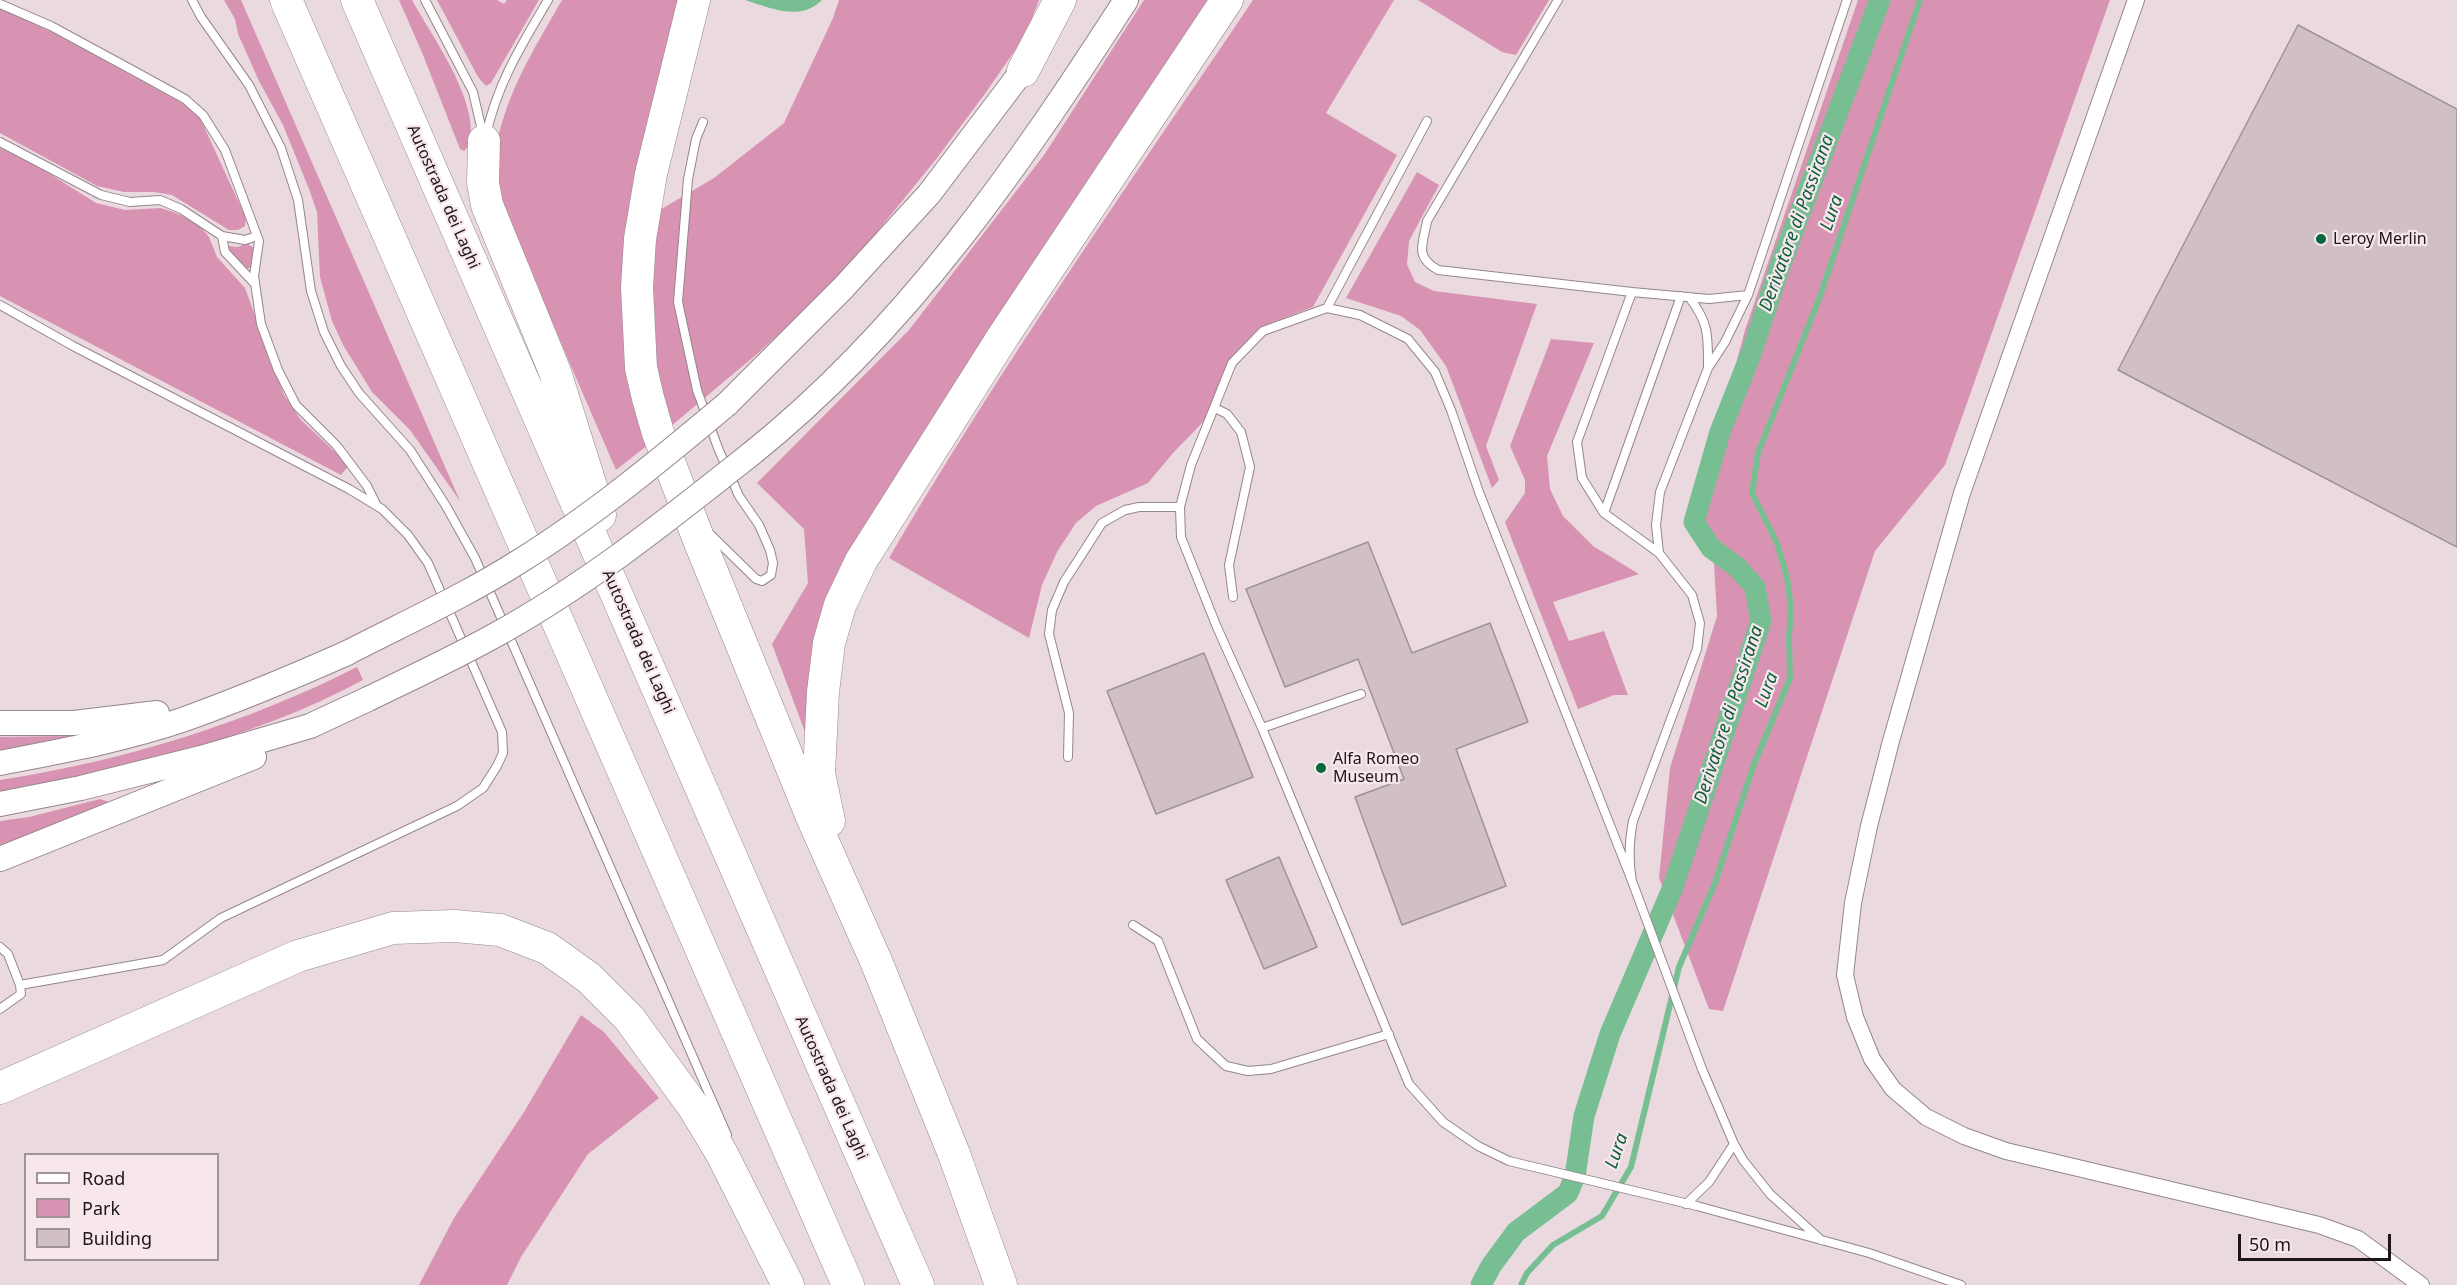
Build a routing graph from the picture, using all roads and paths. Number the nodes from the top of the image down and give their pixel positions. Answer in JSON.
{"nodes":[{"id":1,"x":192,"y":0,"type":"edge"},
{"id":2,"x":286,"y":0,"type":"edge"},
{"id":3,"x":357,"y":0,"type":"edge"},
{"id":4,"x":426,"y":0,"type":"edge"},
{"id":5,"x":548,"y":0,"type":"edge"},
{"id":6,"x":694,"y":0,"type":"edge"},
{"id":7,"x":1060,"y":0,"type":"edge"},
{"id":8,"x":1072,"y":0,"type":"edge"},
{"id":9,"x":1126,"y":0,"type":"edge"},
{"id":10,"x":1227,"y":0,"type":"edge"},
{"id":11,"x":1558,"y":0,"type":"edge"},
{"id":12,"x":1847,"y":0,"type":"edge"},
{"id":13,"x":2136,"y":0,"type":"edge"},
{"id":14,"x":0,"y":4,"type":"edge"},
{"id":15,"x":1023,"y":71,"type":"junction"},
{"id":16,"x":1427,"y":121,"type":"dead end"},
{"id":17,"x":703,"y":122,"type":"dead end"},
{"id":18,"x":484,"y":141,"type":"junction"},
{"id":19,"x":0,"y":142,"type":"edge"},
{"id":20,"x":257,"y":236,"type":"junction"},
{"id":21,"x":222,"y":237,"type":"junction"},
{"id":22,"x":255,"y":284,"type":"junction"},
{"id":23,"x":1632,"y":292,"type":"junction"},
{"id":24,"x":1748,"y":295,"type":"junction"},
{"id":25,"x":1685,"y":297,"type":"junction"},
{"id":26,"x":0,"y":305,"type":"edge"},
{"id":27,"x":1327,"y":308,"type":"junction"},
{"id":28,"x":1708,"y":368,"type":"junction"},
{"id":29,"x":1215,"y":408,"type":"junction"},
{"id":30,"x":376,"y":506,"type":"junction"},
{"id":31,"x":1180,"y":507,"type":"junction"},
{"id":32,"x":1604,"y":513,"type":"junction"},
{"id":33,"x":690,"y":514,"type":"junction"},
{"id":34,"x":1659,"y":553,"type":"junction"},
{"id":35,"x":1233,"y":597,"type":"dead end"},
{"id":36,"x":631,"y":626,"type":"junction"},
{"id":37,"x":287,"y":679,"type":"junction"},
{"id":38,"x":1361,"y":694,"type":"dead end"},
{"id":39,"x":0,"y":723,"type":"edge"},
{"id":40,"x":310,"y":726,"type":"junction"},
{"id":41,"x":1262,"y":728,"type":"junction"},
{"id":42,"x":1068,"y":757,"type":"dead end"},
{"id":43,"x":0,"y":763,"type":"edge"},
{"id":44,"x":0,"y":804,"type":"edge"},
{"id":45,"x":0,"y":859,"type":"edge"},
{"id":46,"x":1632,"y":881,"type":"junction"},
{"id":47,"x":1133,"y":925,"type":"dead end"},
{"id":48,"x":0,"y":947,"type":"edge"},
{"id":49,"x":876,"y":961,"type":"junction"},
{"id":50,"x":20,"y":985,"type":"junction"},
{"id":51,"x":0,"y":1009,"type":"edge"},
{"id":52,"x":1389,"y":1034,"type":"junction"},
{"id":53,"x":0,"y":1088,"type":"edge"},
{"id":54,"x":1734,"y":1144,"type":"junction"},
{"id":55,"x":733,"y":1147,"type":"dead end"},
{"id":56,"x":745,"y":1178,"type":"dead end"},
{"id":57,"x":1686,"y":1204,"type":"junction"},
{"id":58,"x":1823,"y":1242,"type":"junction"},
{"id":59,"x":786,"y":1279,"type":"edge"},
{"id":60,"x":848,"y":1285,"type":"edge"},
{"id":61,"x":918,"y":1285,"type":"edge"},
{"id":62,"x":1001,"y":1285,"type":"edge"},
{"id":63,"x":1961,"y":1285,"type":"edge"},
{"id":64,"x":2421,"y":1285,"type":"edge"}],
"edges":[{"from":1,"to":55,"type":"lane"},
{"from":2,"to":60,"type":"highway"},
{"from":3,"to":36,"type":"highway","name":"Autostrada dei Laghi"},
{"from":4,"to":18,"type":"lane"},
{"from":5,"to":18,"type":"lane"},
{"from":6,"to":33,"type":"highway"},
{"from":7,"to":15,"type":"highway"},
{"from":8,"to":15,"type":"main road"},
{"from":9,"to":40,"type":"main road","bridge":true},
{"from":10,"to":49,"type":"highway"},
{"from":11,"to":23,"type":"lane"},
{"from":12,"to":24,"type":"lane"},
{"from":13,"to":64,"type":"street"},
{"from":14,"to":20,"type":"lane"},
{"from":15,"to":37,"type":"main road","bridge":true},
{"from":16,"to":27,"type":"lane"},
{"from":17,"to":33,"type":"lane"},
{"from":18,"to":36,"type":"highway"},
{"from":19,"to":21,"type":"lane"},
{"from":20,"to":21,"type":"lane"},
{"from":20,"to":22,"type":"lane"},
{"from":21,"to":22,"type":"lane"},
{"from":22,"to":30,"type":"lane"},
{"from":23,"to":25,"type":"lane"},
{"from":23,"to":32,"type":"lane"},
{"from":24,"to":25,"type":"lane"},
{"from":24,"to":28,"type":"lane"},
{"from":25,"to":28,"type":"lane"},
{"from":25,"to":32,"type":"lane"},
{"from":26,"to":30,"type":"lane"},
{"from":27,"to":29,"type":"lane"},
{"from":27,"to":46,"type":"lane"},
{"from":28,"to":34,"type":"lane"},
{"from":29,"to":31,"type":"lane"},
{"from":29,"to":35,"type":"lane"},
{"from":30,"to":50,"type":"lane"},
{"from":31,"to":41,"type":"lane"},
{"from":31,"to":42,"type":"lane"},
{"from":32,"to":34,"type":"lane"},
{"from":33,"to":49,"type":"highway"},
{"from":34,"to":46,"type":"lane"},
{"from":36,"to":61,"type":"highway","name":"Autostrada dei Laghi"},
{"from":37,"to":39,"type":"main road"},
{"from":37,"to":43,"type":"main road"},
{"from":38,"to":41,"type":"lane"},
{"from":40,"to":44,"type":"main road"},
{"from":40,"to":45,"type":"main road"},
{"from":41,"to":52,"type":"lane"},
{"from":46,"to":54,"type":"lane"},
{"from":47,"to":52,"type":"lane"},
{"from":48,"to":50,"type":"lane"},
{"from":49,"to":62,"type":"highway"},
{"from":50,"to":51,"type":"lane"},
{"from":52,"to":57,"type":"lane"},
{"from":53,"to":59,"type":"highway"},
{"from":54,"to":57,"type":"lane"},
{"from":54,"to":58,"type":"lane"},
{"from":56,"to":59,"type":"lane"},
{"from":57,"to":58,"type":"lane"},
{"from":58,"to":63,"type":"lane"}]}
